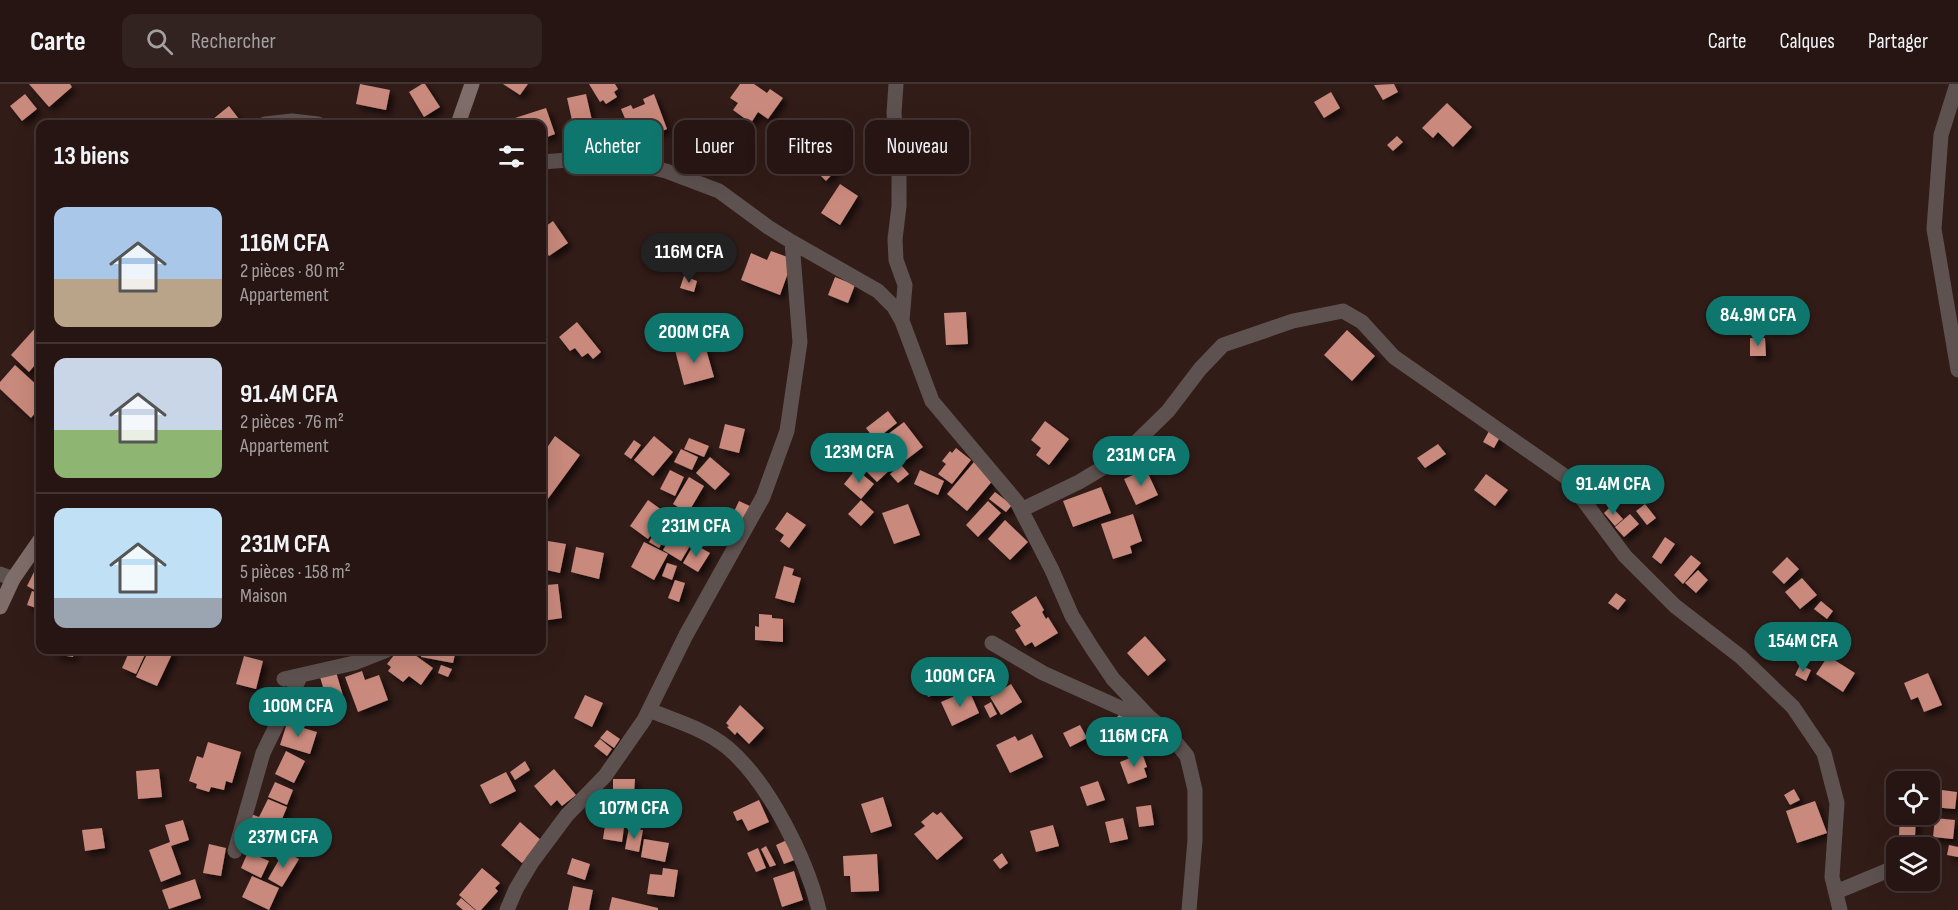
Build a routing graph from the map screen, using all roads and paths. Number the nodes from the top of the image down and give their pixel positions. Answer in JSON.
{"nodes":[{"id":1,"x":472,"y":84,"type":"edge"},
{"id":2,"x":896,"y":84,"type":"edge"},
{"id":3,"x":1957,"y":84,"type":"edge"},
{"id":4,"x":459,"y":120,"type":"edge"},
{"id":5,"x":546,"y":162,"type":"edge"},
{"id":6,"x":792,"y":242,"type":"junction"},
{"id":7,"x":902,"y":321,"type":"junction"},
{"id":8,"x":1958,"y":370,"type":"edge"},
{"id":9,"x":1021,"y":510,"type":"junction"},
{"id":10,"x":36,"y":544,"type":"edge"},
{"id":11,"x":7,"y":576,"type":"edge"},
{"id":12,"x":0,"y":608,"type":"edge"},
{"id":13,"x":992,"y":643,"type":"dead end"},
{"id":14,"x":377,"y":654,"type":"edge"},
{"id":15,"x":301,"y":675,"type":"junction"},
{"id":16,"x":284,"y":679,"type":"dead end"},
{"id":17,"x":650,"y":710,"type":"junction"},
{"id":18,"x":1161,"y":727,"type":"junction"},
{"id":19,"x":235,"y":851,"type":"dead end"},
{"id":20,"x":1886,"y":871,"type":"edge"},
{"id":21,"x":1836,"y":892,"type":"junction"},
{"id":22,"x":507,"y":910,"type":"edge"},
{"id":23,"x":819,"y":910,"type":"edge"},
{"id":24,"x":1189,"y":910,"type":"edge"},
{"id":25,"x":1840,"y":910,"type":"edge"}],
"edges":[{"from":1,"to":4,"type":"street"},
{"from":2,"to":7,"type":"street"},
{"from":3,"to":8,"type":"street"},
{"from":5,"to":6,"type":"street"},
{"from":6,"to":7,"type":"street"},
{"from":6,"to":17,"type":"street"},
{"from":7,"to":9,"type":"street"},
{"from":9,"to":18,"type":"street"},
{"from":9,"to":21,"type":"street"},
{"from":10,"to":11,"type":"street"},
{"from":11,"to":12,"type":"street"},
{"from":13,"to":18,"type":"street"},
{"from":14,"to":15,"type":"street"},
{"from":15,"to":16,"type":"street"},
{"from":15,"to":19,"type":"street"},
{"from":17,"to":22,"type":"street"},
{"from":17,"to":23,"type":"street"},
{"from":18,"to":24,"type":"street"},
{"from":20,"to":21,"type":"street"},
{"from":21,"to":25,"type":"street"}]}
